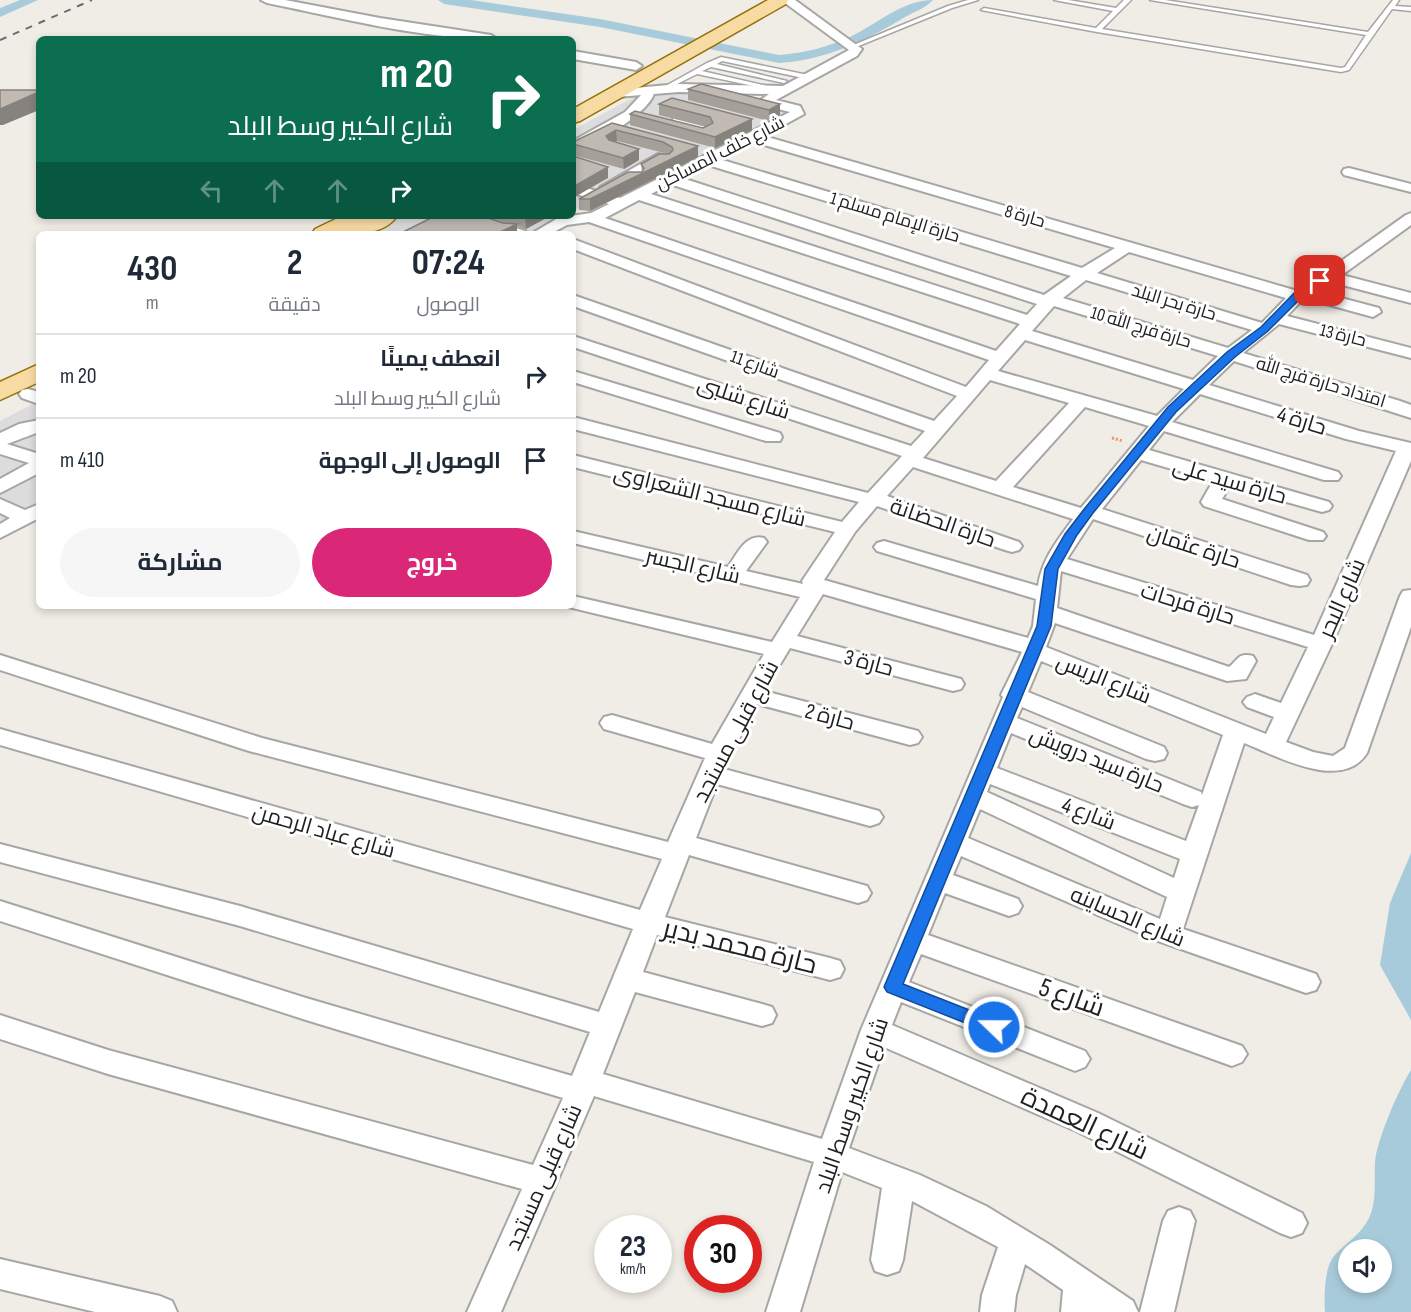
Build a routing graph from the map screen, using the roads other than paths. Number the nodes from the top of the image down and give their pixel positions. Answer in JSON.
{"nodes":[{"id":1,"x":267,"y":0,"type":"edge"},
{"id":2,"x":755,"y":0,"type":"edge"},
{"id":3,"x":780,"y":0,"type":"edge"},
{"id":4,"x":787,"y":0,"type":"edge"},
{"id":5,"x":975,"y":0,"type":"edge"},
{"id":6,"x":1057,"y":0,"type":"edge"},
{"id":7,"x":1128,"y":0,"type":"edge"},
{"id":8,"x":1153,"y":0,"type":"edge"},
{"id":9,"x":1396,"y":0,"type":"edge"},
{"id":10,"x":1172,"y":1,"type":"edge"},
{"id":11,"x":1391,"y":7,"type":"junction"},
{"id":12,"x":1411,"y":9,"type":"edge"},
{"id":13,"x":984,"y":10,"type":"dead end"},
{"id":14,"x":1116,"y":10,"type":"junction"},
{"id":15,"x":1097,"y":30,"type":"junction"},
{"id":16,"x":1370,"y":34,"type":"junction"},
{"id":17,"x":471,"y":36,"type":"edge"},
{"id":18,"x":853,"y":45,"type":"junction"},
{"id":19,"x":576,"y":56,"type":"edge"},
{"id":20,"x":709,"y":64,"type":"junction"},
{"id":21,"x":636,"y":66,"type":"junction"},
{"id":22,"x":696,"y":72,"type":"junction"},
{"id":23,"x":802,"y":80,"type":"junction"},
{"id":24,"x":672,"y":88,"type":"junction"},
{"id":25,"x":783,"y":90,"type":"junction"},
{"id":26,"x":618,"y":93,"type":"junction"},
{"id":27,"x":649,"y":93,"type":"junction"},
{"id":28,"x":576,"y":99,"type":"edge"},
{"id":29,"x":741,"y":103,"type":"edge"},
{"id":30,"x":680,"y":104,"type":"edge"},
{"id":31,"x":693,"y":113,"type":"edge"},
{"id":32,"x":630,"y":114,"type":"junction"},
{"id":33,"x":576,"y":115,"type":"edge"},
{"id":34,"x":666,"y":122,"type":"junction"},
{"id":35,"x":609,"y":126,"type":"junction"},
{"id":36,"x":629,"y":132,"type":"edge"},
{"id":37,"x":751,"y":133,"type":"junction"},
{"id":38,"x":701,"y":137,"type":"junction"},
{"id":39,"x":576,"y":145,"type":"edge"},
{"id":40,"x":599,"y":148,"type":"edge"},
{"id":41,"x":633,"y":155,"type":"edge"},
{"id":42,"x":654,"y":160,"type":"junction"},
{"id":43,"x":705,"y":161,"type":"junction"},
{"id":44,"x":609,"y":171,"type":"edge"},
{"id":45,"x":1349,"y":172,"type":"dead end"},
{"id":46,"x":627,"y":176,"type":"junction"},
{"id":47,"x":663,"y":182,"type":"junction"},
{"id":48,"x":1411,"y":188,"type":"edge"},
{"id":49,"x":576,"y":189,"type":"edge"},
{"id":50,"x":595,"y":195,"type":"junction"},
{"id":51,"x":638,"y":195,"type":"junction"},
{"id":52,"x":622,"y":203,"type":"junction"},
{"id":53,"x":576,"y":209,"type":"edge"},
{"id":54,"x":576,"y":215,"type":"edge"},
{"id":55,"x":591,"y":218,"type":"junction"},
{"id":56,"x":1411,"y":218,"type":"edge"},
{"id":57,"x":353,"y":219,"type":"edge"},
{"id":58,"x":380,"y":219,"type":"edge"},
{"id":59,"x":476,"y":219,"type":"edge"},
{"id":60,"x":565,"y":219,"type":"edge"},
{"id":61,"x":490,"y":224,"type":"junction"},
{"id":62,"x":329,"y":231,"type":"edge"},
{"id":63,"x":356,"y":231,"type":"edge"},
{"id":64,"x":477,"y":231,"type":"edge"},
{"id":65,"x":511,"y":231,"type":"edge"},
{"id":66,"x":546,"y":231,"type":"edge"},
{"id":67,"x":576,"y":245,"type":"edge"},
{"id":68,"x":1128,"y":246,"type":"junction"},
{"id":69,"x":1084,"y":274,"type":"junction"},
{"id":70,"x":1329,"y":277,"type":"junction"},
{"id":71,"x":1299,"y":294,"type":"junction"},
{"id":72,"x":1411,"y":298,"type":"edge"},
{"id":73,"x":576,"y":301,"type":"edge"},
{"id":74,"x":1049,"y":301,"type":"junction"},
{"id":75,"x":1373,"y":312,"type":"dead end"},
{"id":76,"x":1270,"y":324,"type":"junction"},
{"id":77,"x":1026,"y":327,"type":"junction"},
{"id":78,"x":576,"y":342,"type":"edge"},
{"id":79,"x":1411,"y":353,"type":"edge"},
{"id":80,"x":1231,"y":354,"type":"junction"},
{"id":81,"x":993,"y":366,"type":"junction"},
{"id":82,"x":576,"y":377,"type":"edge"},
{"id":83,"x":1194,"y":387,"type":"junction"},
{"id":84,"x":36,"y":389,"type":"edge"},
{"id":85,"x":0,"y":392,"type":"edge"},
{"id":86,"x":969,"y":394,"type":"junction"},
{"id":87,"x":1082,"y":400,"type":"junction"},
{"id":88,"x":0,"y":408,"type":"edge"},
{"id":89,"x":1411,"y":412,"type":"edge"},
{"id":90,"x":1160,"y":423,"type":"junction"},
{"id":91,"x":576,"y":424,"type":"edge"},
{"id":92,"x":36,"y":426,"type":"edge"},
{"id":93,"x":938,"y":429,"type":"junction"},
{"id":94,"x":773,"y":437,"type":"dead end"},
{"id":95,"x":0,"y":440,"type":"edge"},
{"id":96,"x":0,"y":448,"type":"edge"},
{"id":97,"x":1409,"y":449,"type":"edge"},
{"id":98,"x":1138,"y":453,"type":"junction"},
{"id":99,"x":913,"y":457,"type":"junction"},
{"id":100,"x":36,"y":459,"type":"edge"},
{"id":101,"x":576,"y":462,"type":"edge"},
{"id":102,"x":36,"y":467,"type":"edge"},
{"id":103,"x":1331,"y":476,"type":"dead end"},
{"id":104,"x":1224,"y":478,"type":"junction"},
{"id":105,"x":0,"y":487,"type":"edge"},
{"id":106,"x":1000,"y":489,"type":"junction"},
{"id":107,"x":873,"y":499,"type":"junction"},
{"id":108,"x":0,"y":505,"type":"edge"},
{"id":109,"x":1322,"y":506,"type":"dead end"},
{"id":110,"x":1087,"y":513,"type":"junction"},
{"id":111,"x":32,"y":514,"type":"edge"},
{"id":112,"x":847,"y":529,"type":"junction"},
{"id":113,"x":0,"y":532,"type":"edge"},
{"id":114,"x":1316,"y":536,"type":"dead end"},
{"id":115,"x":576,"y":538,"type":"edge"},
{"id":116,"x":757,"y":542,"type":"dead end"},
{"id":117,"x":1012,"y":546,"type":"dead end"},
{"id":118,"x":884,"y":547,"type":"dead end"},
{"id":119,"x":1055,"y":562,"type":"junction"},
{"id":120,"x":733,"y":574,"type":"junction"},
{"id":121,"x":1299,"y":580,"type":"dead end"},
{"id":122,"x":813,"y":588,"type":"junction"},
{"id":123,"x":1411,"y":596,"type":"edge"},
{"id":124,"x":576,"y":604,"type":"edge"},
{"id":125,"x":1047,"y":604,"type":"junction"},
{"id":126,"x":1321,"y":644,"type":"junction"},
{"id":127,"x":781,"y":645,"type":"junction"},
{"id":128,"x":1034,"y":649,"type":"junction"},
{"id":129,"x":1245,"y":661,"type":"dead end"},
{"id":130,"x":0,"y":662,"type":"edge"},
{"id":131,"x":953,"y":684,"type":"dead end"},
{"id":132,"x":750,"y":695,"type":"junction"},
{"id":133,"x":1013,"y":695,"type":"junction"},
{"id":134,"x":1255,"y":702,"type":"dead end"},
{"id":135,"x":1287,"y":714,"type":"junction"},
{"id":136,"x":1003,"y":721,"type":"junction"},
{"id":137,"x":612,"y":723,"type":"dead end"},
{"id":138,"x":1236,"y":732,"type":"junction"},
{"id":139,"x":0,"y":737,"type":"edge"},
{"id":140,"x":910,"y":737,"type":"dead end"},
{"id":141,"x":1271,"y":747,"type":"junction"},
{"id":142,"x":1155,"y":753,"type":"dead end"},
{"id":143,"x":714,"y":764,"type":"junction"},
{"id":144,"x":977,"y":784,"type":"junction"},
{"id":145,"x":1192,"y":798,"type":"dead end"},
{"id":146,"x":870,"y":817,"type":"dead end"},
{"id":147,"x":953,"y":842,"type":"junction"},
{"id":148,"x":678,"y":848,"type":"junction"},
{"id":149,"x":0,"y":853,"type":"edge"},
{"id":150,"x":1196,"y":855,"type":"junction"},
{"id":151,"x":937,"y":880,"type":"junction"},
{"id":152,"x":858,"y":893,"type":"dead end"},
{"id":153,"x":1183,"y":893,"type":"junction"},
{"id":154,"x":1010,"y":906,"type":"dead end"},
{"id":155,"x":0,"y":910,"type":"edge"},
{"id":156,"x":649,"y":923,"type":"junction"},
{"id":157,"x":1168,"y":934,"type":"junction"},
{"id":158,"x":913,"y":940,"type":"junction"},
{"id":159,"x":830,"y":969,"type":"dead end"},
{"id":160,"x":627,"y":979,"type":"junction"},
{"id":161,"x":1306,"y":982,"type":"dead end"},
{"id":162,"x":893,"y":987,"type":"junction"},
{"id":163,"x":762,"y":1015,"type":"dead end"},
{"id":164,"x":608,"y":1026,"type":"junction"},
{"id":165,"x":0,"y":1028,"type":"edge"},
{"id":166,"x":875,"y":1030,"type":"junction"},
{"id":167,"x":1232,"y":1054,"type":"dead end"},
{"id":168,"x":1075,"y":1059,"type":"dead end"},
{"id":169,"x":583,"y":1086,"type":"junction"},
{"id":170,"x":831,"y":1155,"type":"junction"},
{"id":171,"x":543,"y":1181,"type":"junction"},
{"id":172,"x":899,"y":1181,"type":"junction"},
{"id":173,"x":1179,"y":1221,"type":"dead end"},
{"id":174,"x":1291,"y":1223,"type":"dead end"},
{"id":175,"x":1016,"y":1241,"type":"junction"},
{"id":176,"x":887,"y":1260,"type":"dead end"},
{"id":177,"x":0,"y":1274,"type":"edge"},
{"id":178,"x":1079,"y":1298,"type":"edge"},
{"id":179,"x":160,"y":1312,"type":"edge"},
{"id":180,"x":484,"y":1312,"type":"edge"},
{"id":181,"x":783,"y":1312,"type":"edge"},
{"id":182,"x":997,"y":1312,"type":"edge"},
{"id":183,"x":1121,"y":1312,"type":"edge"},
{"id":184,"x":1157,"y":1312,"type":"edge"}],
"edges":[{"from":1,"to":17,"type":"street"},
{"from":2,"to":21,"type":"main road"},
{"from":3,"to":26,"type":"main road"},
{"from":4,"to":18,"type":"street"},
{"from":5,"to":18,"type":"lane"},
{"from":6,"to":14,"type":"lane"},
{"from":7,"to":14,"type":"lane"},
{"from":8,"to":10,"type":"lane"},
{"from":9,"to":11,"type":"lane"},
{"from":10,"to":16,"type":"lane"},
{"from":11,"to":12,"type":"lane"},
{"from":11,"to":16,"type":"lane"},
{"from":13,"to":15,"type":"lane"},
{"from":14,"to":15,"type":"lane"},
{"from":15,"to":16,"type":"lane"},
{"from":18,"to":23,"type":"street","name":"شارع خلف المساكن"},
{"from":19,"to":21,"type":"street"},
{"from":20,"to":22,"type":"lane"},
{"from":20,"to":23,"type":"lane"},
{"from":20,"to":23,"type":"lane"},
{"from":21,"to":28,"type":"main road"},
{"from":22,"to":24,"type":"lane"},
{"from":22,"to":25,"type":"lane"},
{"from":23,"to":25,"type":"street","name":"شارع خلف المساكن"},
{"from":24,"to":25,"type":"street"},
{"from":24,"to":27,"type":"street"},
{"from":24,"to":29,"type":"street"},
{"from":25,"to":37,"type":"street","name":"شارع خلف المساكن"},
{"from":26,"to":27,"type":"street"},
{"from":26,"to":33,"type":"main road"},
{"from":27,"to":30,"type":"street"},
{"from":27,"to":32,"type":"street"},
{"from":31,"to":34,"type":"street"},
{"from":32,"to":34,"type":"street"},
{"from":32,"to":35,"type":"street"},
{"from":34,"to":38,"type":"street"},
{"from":35,"to":36,"type":"street"},
{"from":35,"to":39,"type":"street"},
{"from":37,"to":38,"type":"street","name":"حارة 8"},
{"from":37,"to":43,"type":"street","name":"شارع خلف المساكن"},
{"from":37,"to":68,"type":"street","name":"حارة 8"},
{"from":38,"to":43,"type":"street"},
{"from":39,"to":40,"type":"street"},
{"from":41,"to":42,"type":"street"},
{"from":42,"to":43,"type":"street"},
{"from":42,"to":46,"type":"street"},
{"from":43,"to":47,"type":"street","name":"شارع خلف المساكن"},
{"from":43,"to":69,"type":"street","name":"حارة الإمام مسلم 1"},
{"from":44,"to":46,"type":"street","name":"حارة فرج الله 10"},
{"from":45,"to":48,"type":"street"},
{"from":46,"to":47,"type":"street","name":"حارة فرج الله 10"},
{"from":46,"to":50,"type":"street"},
{"from":47,"to":51,"type":"street","name":"شارع خلف المساكن"},
{"from":47,"to":74,"type":"street","name":"حارة فرج الله 10"},
{"from":49,"to":50,"type":"street"},
{"from":50,"to":52,"type":"street"},
{"from":50,"to":53,"type":"street"},
{"from":51,"to":52,"type":"street","name":"شارع خلف المساكن"},
{"from":51,"to":77,"type":"street"},
{"from":52,"to":55,"type":"street","name":"شارع خلف المساكن"},
{"from":54,"to":55,"type":"street","name":"شارع خلف المساكن"},
{"from":55,"to":81,"type":"street"},
{"from":56,"to":70,"type":"street","name":"شارع الكبير وسط البلد"},
{"from":57,"to":62,"type":"main road"},
{"from":58,"to":63,"type":"main road"},
{"from":59,"to":61,"type":"street"},
{"from":60,"to":66,"type":"street","name":"شارع خلف المساكن"},
{"from":61,"to":64,"type":"street"},
{"from":61,"to":65,"type":"street"},
{"from":67,"to":86,"type":"street"},
{"from":68,"to":69,"type":"street","name":"شارع قبلى مستجد"},
{"from":68,"to":71,"type":"street","name":"حارة 8"},
{"from":69,"to":74,"type":"street","name":"شارع قبلى مستجد"},
{"from":69,"to":76,"type":"street","name":"حارة بحر البلد"},
{"from":70,"to":71,"type":"street","name":"شارع الكبير وسط البلد"},
{"from":70,"to":72,"type":"street"},
{"from":71,"to":75,"type":"street","name":"حارة 8"},
{"from":71,"to":76,"type":"street","name":"شارع الكبير وسط البلد"},
{"from":73,"to":93,"type":"street","name":"شارع 11"},
{"from":74,"to":77,"type":"street","name":"شارع قبلى مستجد"},
{"from":74,"to":80,"type":"street","name":"حارة فرج الله 10"},
{"from":76,"to":79,"type":"street","name":"حارة 13"},
{"from":76,"to":80,"type":"street","name":"شارع الكبير وسط البلد"},
{"from":77,"to":81,"type":"street","name":"شارع قبلى مستجد"},
{"from":77,"to":83,"type":"street"},
{"from":78,"to":99,"type":"street","name":"شارع شلبى"},
{"from":80,"to":83,"type":"street","name":"شارع الكبير وسط البلد"},
{"from":80,"to":89,"type":"street","name":"امتداد حارة فرج الله"},
{"from":81,"to":86,"type":"street","name":"شارع قبلى مستجد"},
{"from":81,"to":87,"type":"street"},
{"from":82,"to":94,"type":"street"},
{"from":83,"to":90,"type":"street","name":"شارع الكبير وسط البلد"},
{"from":83,"to":97,"type":"street","name":"حارة 4"},
{"from":84,"to":85,"type":"main road"},
{"from":84,"to":88,"type":"main road"},
{"from":86,"to":93,"type":"street","name":"شارع قبلى مستجد"},
{"from":87,"to":90,"type":"street"},
{"from":87,"to":106,"type":"street"},
{"from":90,"to":98,"type":"street","name":"شارع الكبير وسط البلد"},
{"from":90,"to":103,"type":"street"},
{"from":91,"to":107,"type":"street","name":"حارة الحضانة"},
{"from":92,"to":95,"type":"street"},
{"from":93,"to":99,"type":"street","name":"شارع قبلى مستجد"},
{"from":96,"to":100,"type":"street"},
{"from":97,"to":126,"type":"street","name":"شارع البحر"},
{"from":98,"to":104,"type":"street","name":"حارة سيد على"},
{"from":98,"to":110,"type":"street","name":"شارع الكبير وسط البلد"},
{"from":99,"to":106,"type":"street","name":"حارة عثمان"},
{"from":99,"to":107,"type":"street","name":"شارع قبلى مستجد"},
{"from":101,"to":112,"type":"street","name":"شارع مسجد الشعراوى"},
{"from":102,"to":105,"type":"street"},
{"from":104,"to":109,"type":"street","name":"حارة سيد على"},
{"from":104,"to":114,"type":"street"},
{"from":106,"to":110,"type":"street","name":"حارة عثمان"},
{"from":107,"to":112,"type":"street","name":"شارع قبلى مستجد"},
{"from":107,"to":117,"type":"street","name":"حارة الحضانة"},
{"from":108,"to":111,"type":"street"},
{"from":110,"to":119,"type":"street","name":"شارع الكبير وسط البلد"},
{"from":110,"to":121,"type":"street","name":"حارة عثمان"},
{"from":111,"to":113,"type":"street"},
{"from":112,"to":122,"type":"street","name":"شارع قبلى مستجد"},
{"from":115,"to":120,"type":"street","name":"شارع الجسر"},
{"from":116,"to":120,"type":"street"},
{"from":118,"to":125,"type":"street"},
{"from":119,"to":125,"type":"street","name":"شارع الكبير وسط البلد"},
{"from":119,"to":126,"type":"street","name":"حارة فرحات"},
{"from":120,"to":122,"type":"street","name":"شارع الجسر"},
{"from":122,"to":127,"type":"street","name":"شارع قبلى مستجد"},
{"from":122,"to":128,"type":"street","name":"شارع الريس"},
{"from":123,"to":141,"type":"street","name":"شارع الريس"},
{"from":124,"to":127,"type":"street","name":"حارة 3"},
{"from":125,"to":128,"type":"street","name":"شارع الكبير وسط البلد"},
{"from":125,"to":129,"type":"street"},
{"from":126,"to":135,"type":"street","name":"شارع البحر"},
{"from":127,"to":131,"type":"street","name":"حارة 3"},
{"from":127,"to":132,"type":"street","name":"شارع قبلى مستجد"},
{"from":128,"to":133,"type":"street","name":"شارع الكبير وسط البلد"},
{"from":128,"to":138,"type":"street","name":"شارع الريس"},
{"from":130,"to":148,"type":"street"},
{"from":132,"to":140,"type":"street","name":"حارة 2"},
{"from":132,"to":143,"type":"street","name":"شارع قبلى مستجد"},
{"from":133,"to":136,"type":"street","name":"شارع الكبير وسط البلد"},
{"from":133,"to":142,"type":"street"},
{"from":134,"to":135,"type":"street"},
{"from":135,"to":141,"type":"street","name":"شارع البحر"},
{"from":136,"to":144,"type":"street","name":"شارع الكبير وسط البلد"},
{"from":136,"to":145,"type":"street","name":"حارة سيد درويش"},
{"from":137,"to":143,"type":"street"},
{"from":138,"to":141,"type":"street","name":"شارع الريس"},
{"from":138,"to":150,"type":"street"},
{"from":139,"to":156,"type":"street","name":"شارع عباد الرحمن"},
{"from":143,"to":146,"type":"street"},
{"from":143,"to":148,"type":"street","name":"شارع قبلى مستجد"},
{"from":144,"to":147,"type":"street","name":"شارع الكبير وسط البلد"},
{"from":144,"to":150,"type":"street","name":"شارع 4"},
{"from":144,"to":153,"type":"street"},
{"from":147,"to":151,"type":"street","name":"شارع الكبير وسط البلد"},
{"from":147,"to":157,"type":"street","name":"شارع الحساينه"},
{"from":148,"to":152,"type":"street"},
{"from":148,"to":156,"type":"street","name":"شارع قبلى مستجد"},
{"from":149,"to":164,"type":"street"},
{"from":150,"to":153,"type":"street"},
{"from":151,"to":154,"type":"street"},
{"from":151,"to":158,"type":"street","name":"شارع الكبير وسط البلد"},
{"from":153,"to":157,"type":"street"},
{"from":155,"to":169,"type":"street"},
{"from":156,"to":159,"type":"street","name":"حارة محمد بدير"},
{"from":156,"to":160,"type":"street","name":"شارع قبلى مستجد"},
{"from":157,"to":161,"type":"street","name":"شارع الحساينه"},
{"from":158,"to":162,"type":"street","name":"شارع الكبير وسط البلد"},
{"from":158,"to":167,"type":"street","name":"شارع 5"},
{"from":160,"to":163,"type":"street"},
{"from":160,"to":164,"type":"street","name":"شارع قبلى مستجد"},
{"from":162,"to":166,"type":"street","name":"شارع الكبير وسط البلد"},
{"from":162,"to":168,"type":"street"},
{"from":164,"to":169,"type":"street","name":"شارع قبلى مستجد"},
{"from":165,"to":171,"type":"street"},
{"from":166,"to":170,"type":"street","name":"شارع الكبير وسط البلد"},
{"from":166,"to":174,"type":"street","name":"شارع العمدة"},
{"from":169,"to":170,"type":"street"},
{"from":169,"to":171,"type":"street","name":"شارع قبلى مستجد"},
{"from":170,"to":172,"type":"street"},
{"from":170,"to":181,"type":"street","name":"شارع الكبير وسط البلد"},
{"from":171,"to":180,"type":"street","name":"شارع قبلى مستجد"},
{"from":172,"to":175,"type":"street"},
{"from":172,"to":176,"type":"street"},
{"from":173,"to":184,"type":"street"},
{"from":175,"to":178,"type":"street"},
{"from":175,"to":182,"type":"street"},
{"from":177,"to":179,"type":"street"},
{"from":178,"to":183,"type":"street"}]}
